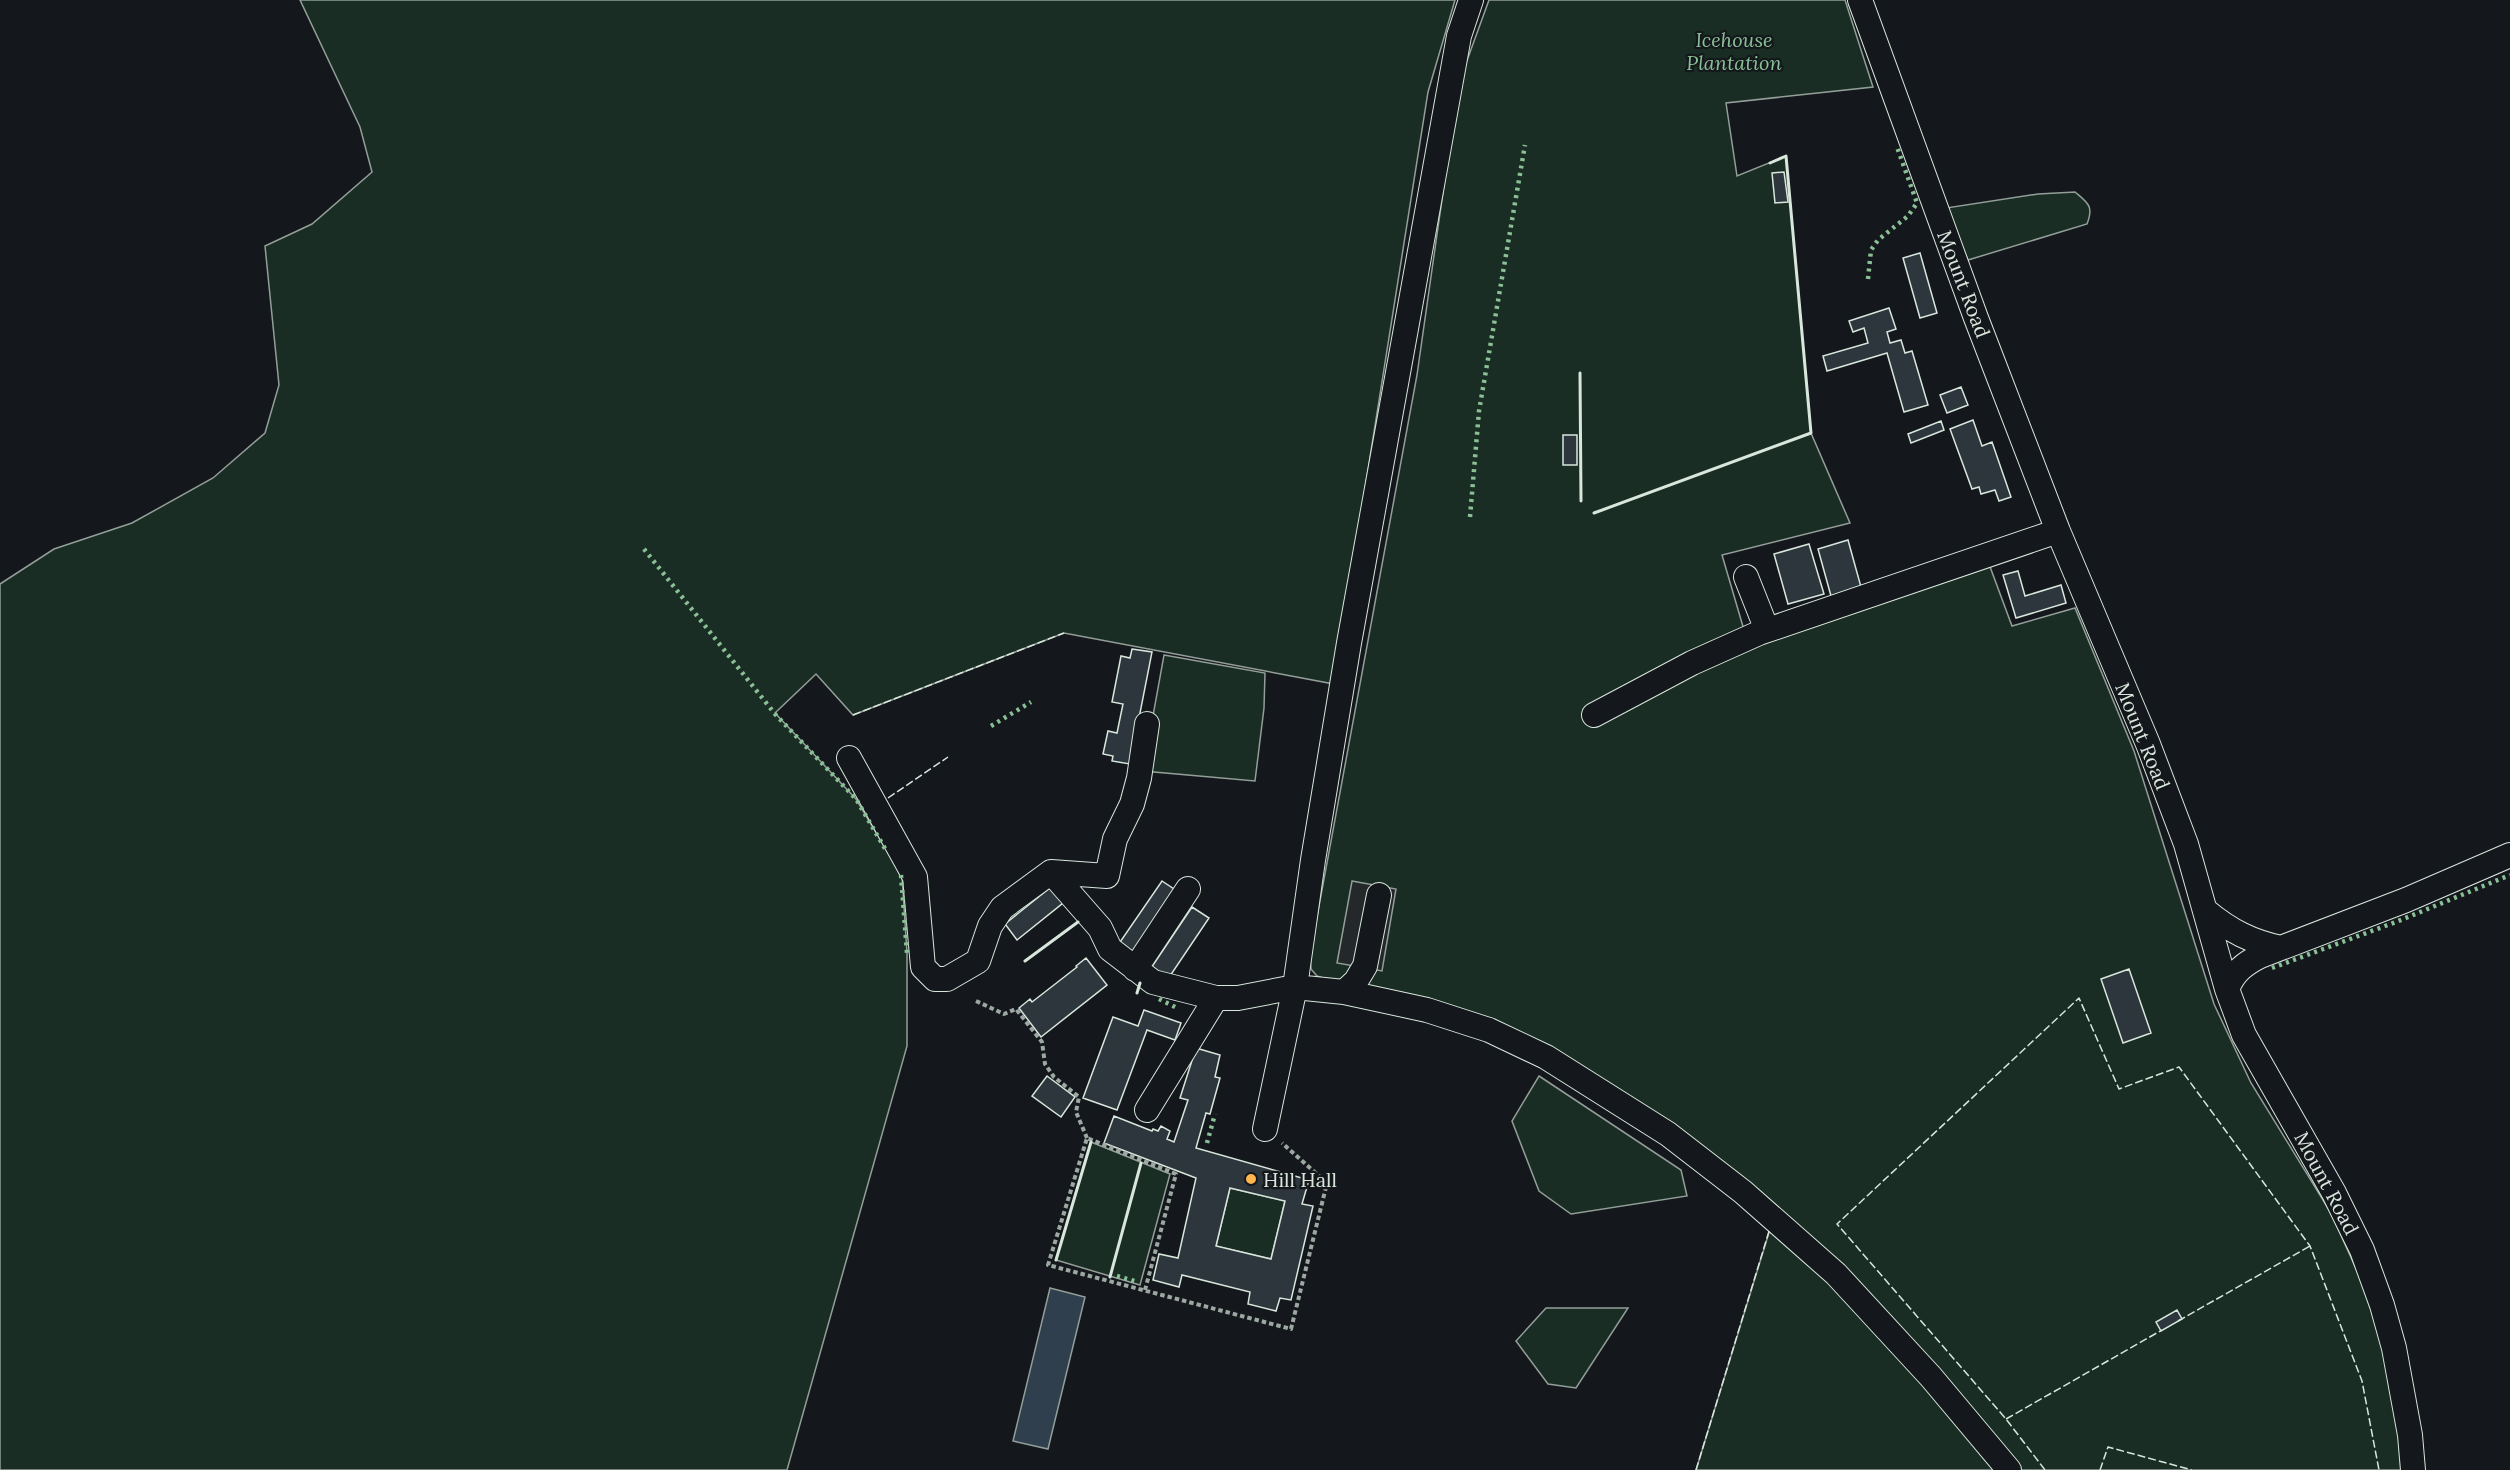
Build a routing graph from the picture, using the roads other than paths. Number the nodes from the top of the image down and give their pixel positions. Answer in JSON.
{"nodes":[{"id":1,"x":1471,"y":0,"type":"edge"},
{"id":2,"x":1860,"y":0,"type":"edge"},
{"id":3,"x":2058,"y":531,"type":"junction"},
{"id":4,"x":1746,"y":577,"type":"dead end"},
{"id":5,"x":1767,"y":630,"type":"junction"},
{"id":6,"x":1594,"y":715,"type":"dead end"},
{"id":7,"x":1147,"y":724,"type":"dead end"},
{"id":8,"x":849,"y":759,"type":"dead end"},
{"id":9,"x":2510,"y":855,"type":"edge"},
{"id":10,"x":1051,"y":872,"type":"junction"},
{"id":11,"x":1188,"y":889,"type":"dead end"},
{"id":12,"x":1379,"y":895,"type":"dead end"},
{"id":13,"x":2206,"y":912,"type":"junction"},
{"id":14,"x":2281,"y":948,"type":"junction"},
{"id":15,"x":1135,"y":969,"type":"junction"},
{"id":16,"x":1295,"y":987,"type":"junction"},
{"id":17,"x":2227,"y":989,"type":"junction"},
{"id":18,"x":1344,"y":992,"type":"junction"},
{"id":19,"x":1216,"y":998,"type":"junction"},
{"id":20,"x":1147,"y":1110,"type":"dead end"},
{"id":21,"x":1265,"y":1129,"type":"road end"},
{"id":22,"x":2009,"y":1470,"type":"edge"},
{"id":23,"x":2413,"y":1470,"type":"edge"}],
"edges":[{"from":1,"to":16,"type":"street"},
{"from":2,"to":3,"type":"street","name":"Mount Road"},
{"from":3,"to":5,"type":"street"},
{"from":3,"to":13,"type":"street","name":"Mount Road"},
{"from":4,"to":5,"type":"street"},
{"from":5,"to":6,"type":"street"},
{"from":7,"to":10,"type":"street"},
{"from":8,"to":10,"type":"street"},
{"from":9,"to":14,"type":"street"},
{"from":10,"to":15,"type":"street"},
{"from":11,"to":15,"type":"street"},
{"from":12,"to":18,"type":"street"},
{"from":13,"to":14,"type":"street"},
{"from":13,"to":17,"type":"street","name":"Mount Road"},
{"from":14,"to":17,"type":"street"},
{"from":15,"to":19,"type":"street"},
{"from":16,"to":18,"type":"street"},
{"from":16,"to":19,"type":"street"},
{"from":16,"to":21,"type":"street"},
{"from":17,"to":23,"type":"street","name":"Mount Road"},
{"from":18,"to":22,"type":"street"},
{"from":19,"to":20,"type":"street"}]}
